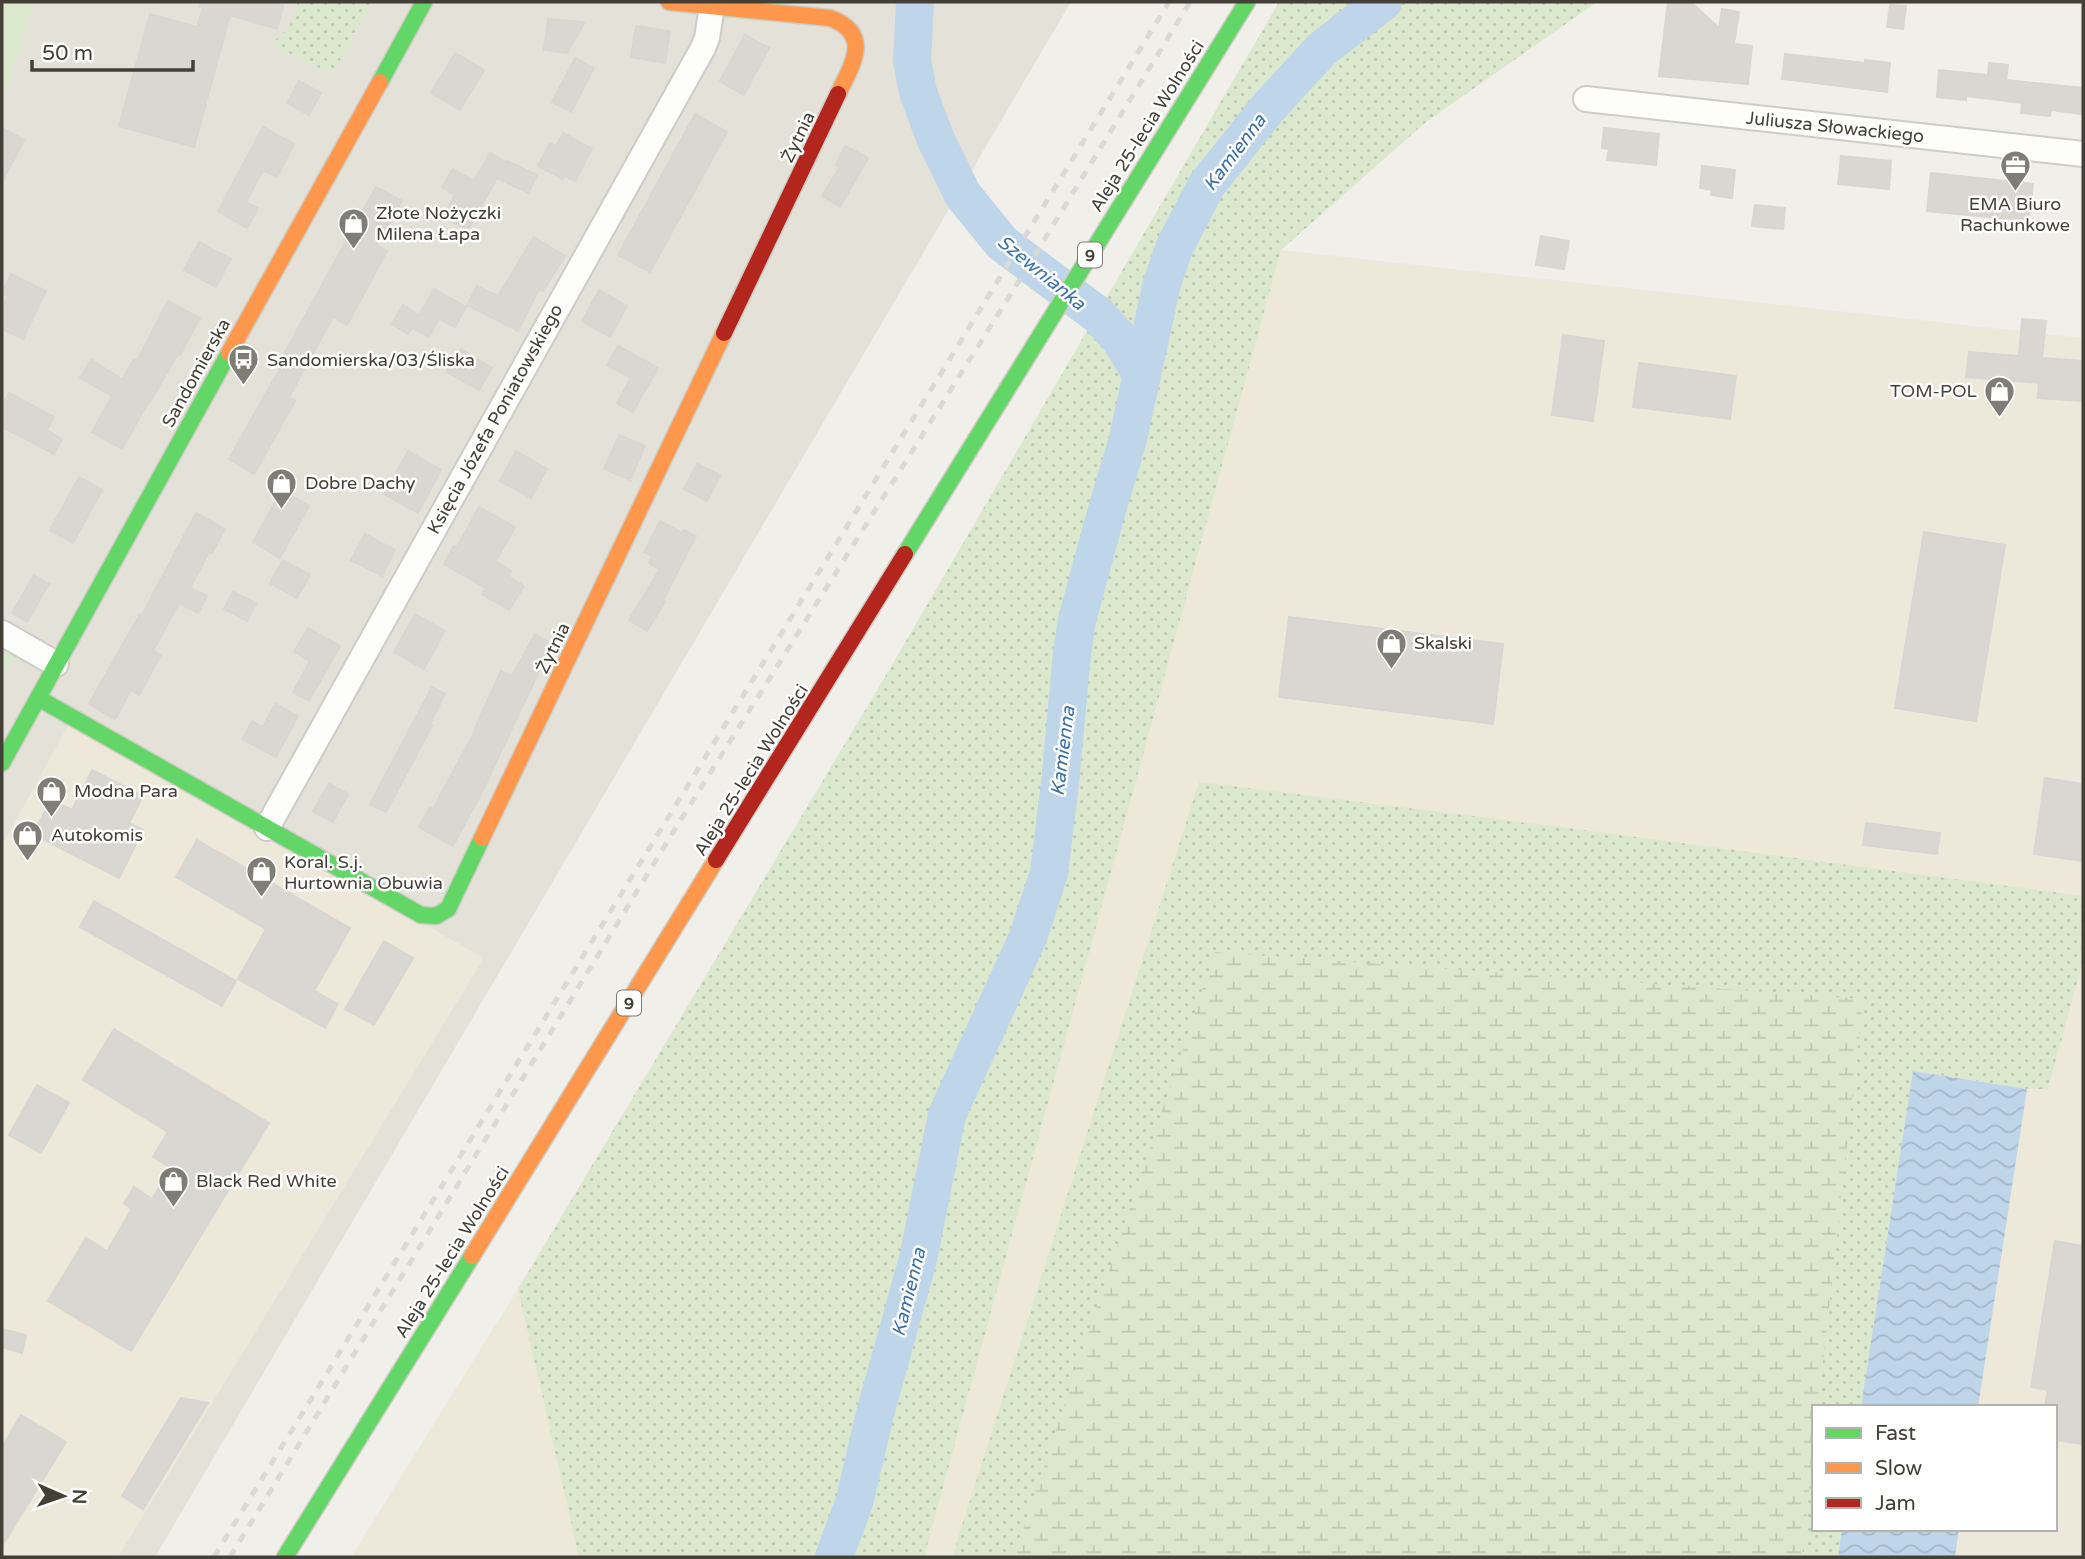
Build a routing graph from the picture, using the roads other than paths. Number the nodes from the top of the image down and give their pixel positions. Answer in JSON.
{"nodes":[{"id":1,"x":424,"y":2,"type":"edge"},
{"id":2,"x":669,"y":2,"type":"edge"},
{"id":3,"x":1247,"y":2,"type":"edge"},
{"id":4,"x":712,"y":6,"type":"junction"},
{"id":5,"x":799,"y":8,"type":"edge"},
{"id":6,"x":1586,"y":99,"type":"dead end"},
{"id":7,"x":2083,"y":154,"type":"edge"},
{"id":8,"x":2,"y":633,"type":"edge"},
{"id":9,"x":56,"y":664,"type":"junction"},
{"id":10,"x":38,"y":698,"type":"junction"},
{"id":11,"x":2,"y":763,"type":"edge"},
{"id":12,"x":267,"y":828,"type":"junction"},
{"id":13,"x":285,"y":1557,"type":"edge"}],
"edges":[{"from":1,"to":9,"type":"street","name":"Sandomierska"},
{"from":2,"to":4,"type":"street"},
{"from":3,"to":13,"type":"street","name":"Aleja 25-lecia Wolności","number":"9"},
{"from":4,"to":5,"type":"street"},
{"from":4,"to":12,"type":"street","name":"Księcia Józefa Poniatowskiego"},
{"from":5,"to":12,"type":"street","name":"Żytnia"},
{"from":6,"to":7,"type":"street","name":"Juliusza Słowackiego"},
{"from":8,"to":9,"type":"street"},
{"from":9,"to":10,"type":"street","name":"Sandomierska"},
{"from":10,"to":11,"type":"street","name":"Sandomierska"},
{"from":10,"to":12,"type":"street","name":"Żytnia"}]}
